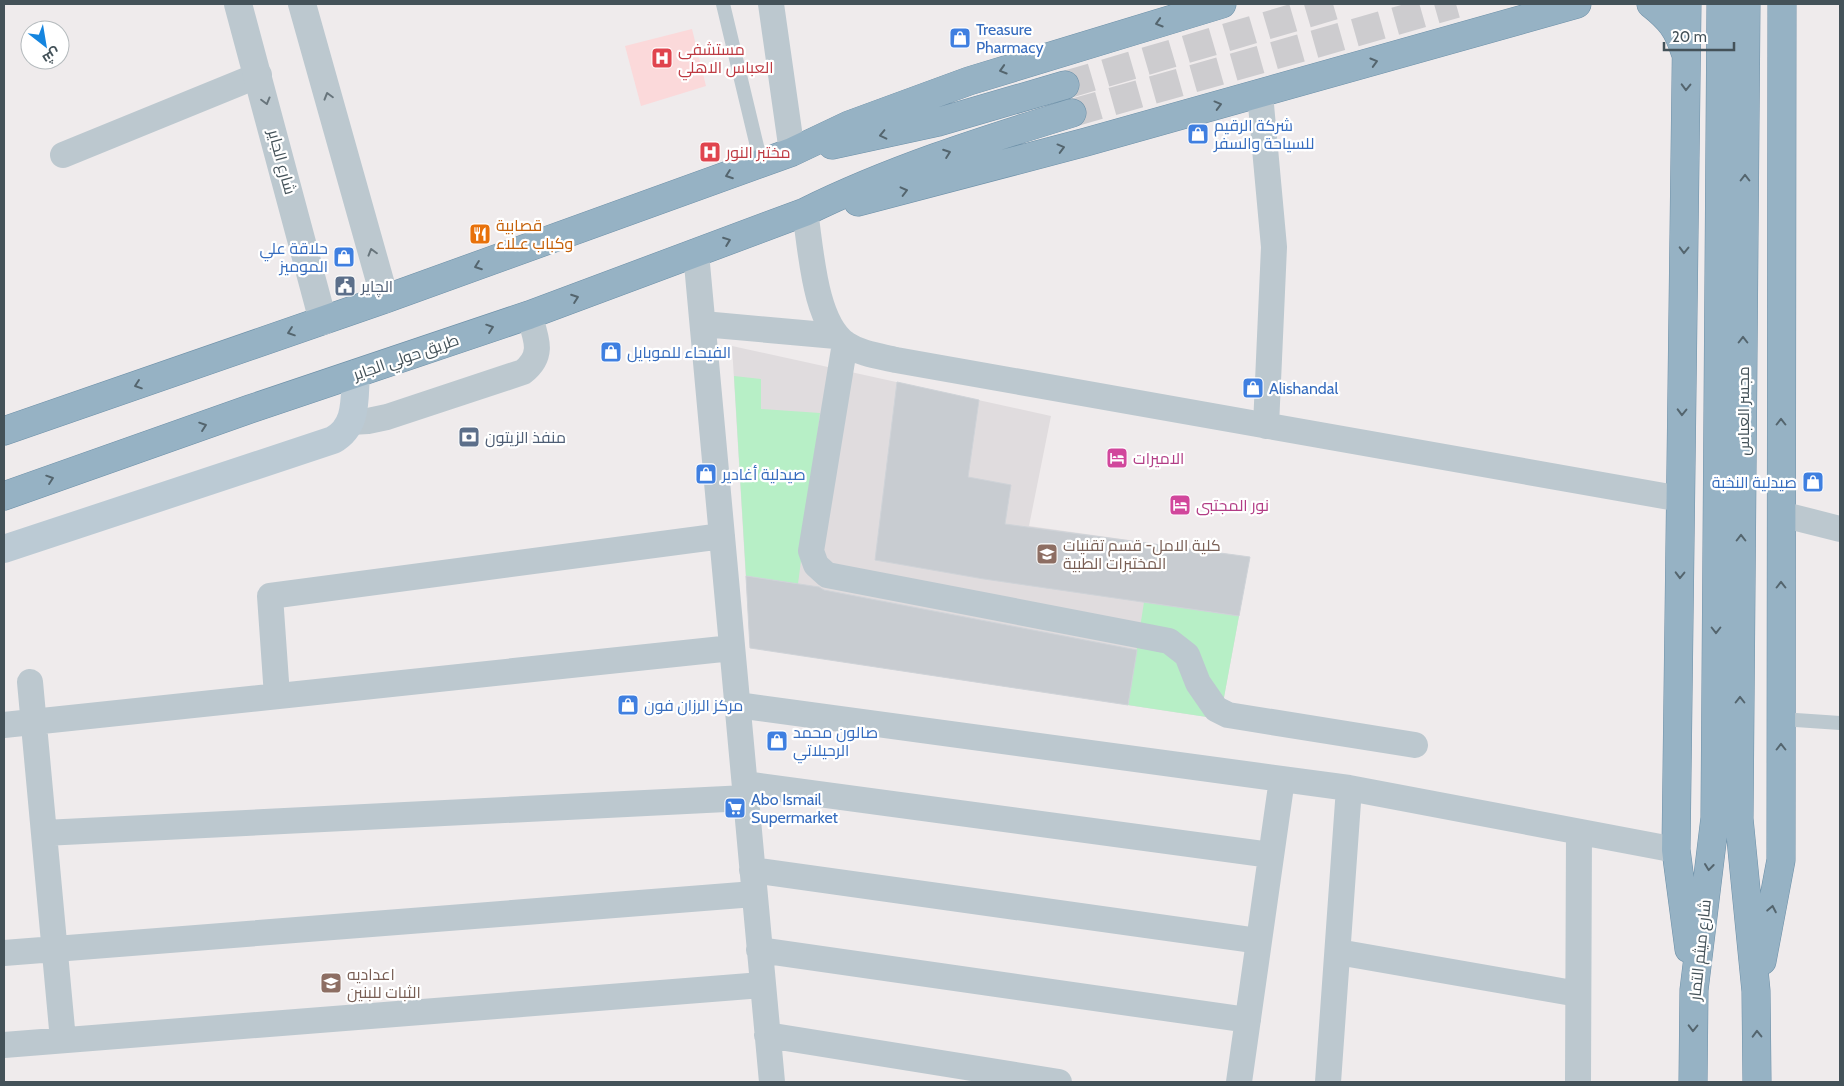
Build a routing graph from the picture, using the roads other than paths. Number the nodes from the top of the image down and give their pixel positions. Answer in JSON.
{"nodes":[{"id":1,"x":238,"y":4,"type":"edge"},
{"id":2,"x":302,"y":4,"type":"edge"},
{"id":3,"x":723,"y":4,"type":"edge"},
{"id":4,"x":771,"y":4,"type":"edge"},
{"id":5,"x":1577,"y":4,"type":"edge"},
{"id":6,"x":1651,"y":4,"type":"edge"},
{"id":7,"x":1688,"y":4,"type":"edge"},
{"id":8,"x":1721,"y":4,"type":"edge"},
{"id":9,"x":1746,"y":4,"type":"edge"},
{"id":10,"x":1782,"y":4,"type":"edge"},
{"id":11,"x":1790,"y":4,"type":"edge"},
{"id":12,"x":1207,"y":6,"type":"edge"},
{"id":13,"x":1782,"y":41,"type":"junction"},
{"id":14,"x":1687,"y":60,"type":"junction"},
{"id":15,"x":259,"y":75,"type":"junction"},
{"id":16,"x":1065,"y":85,"type":"tunnel mouth"},
{"id":17,"x":1260,"y":94,"type":"junction"},
{"id":18,"x":1072,"y":113,"type":"tunnel mouth"},
{"id":19,"x":792,"y":152,"type":"junction"},
{"id":20,"x":63,"y":154,"type":"dead end"},
{"id":21,"x":761,"y":163,"type":"junction"},
{"id":22,"x":805,"y":212,"type":"junction"},
{"id":23,"x":696,"y":253,"type":"junction"},
{"id":24,"x":385,"y":299,"type":"junction"},
{"id":25,"x":529,"y":315,"type":"junction"},
{"id":26,"x":323,"y":321,"type":"junction"},
{"id":27,"x":702,"y":324,"type":"junction"},
{"id":28,"x":841,"y":340,"type":"junction"},
{"id":29,"x":356,"y":374,"type":"junction"},
{"id":30,"x":351,"y":422,"type":"junction"},
{"id":31,"x":1266,"y":426,"type":"junction"},
{"id":32,"x":4,"y":431,"type":"edge"},
{"id":33,"x":4,"y":496,"type":"edge"},
{"id":34,"x":1681,"y":499,"type":"junction"},
{"id":35,"x":1781,"y":514,"type":"junction"},
{"id":36,"x":1840,"y":530,"type":"edge"},
{"id":37,"x":722,"y":536,"type":"junction"},
{"id":38,"x":4,"y":549,"type":"edge"},
{"id":39,"x":732,"y":648,"type":"junction"},
{"id":40,"x":30,"y":682,"type":"dead end"},
{"id":41,"x":277,"y":696,"type":"junction"},
{"id":42,"x":737,"y":705,"type":"junction"},
{"id":43,"x":1781,"y":719,"type":"junction"},
{"id":44,"x":34,"y":722,"type":"junction"},
{"id":45,"x":1840,"y":723,"type":"edge"},
{"id":46,"x":4,"y":725,"type":"edge"},
{"id":47,"x":1415,"y":745,"type":"dead end"},
{"id":48,"x":1282,"y":779,"type":"junction"},
{"id":49,"x":1349,"y":788,"type":"junction"},
{"id":50,"x":745,"y":791,"type":"junction"},
{"id":51,"x":1727,"y":818,"type":"junction"},
{"id":52,"x":1578,"y":832,"type":"junction"},
{"id":53,"x":44,"y":833,"type":"junction"},
{"id":54,"x":1676,"y":850,"type":"junction"},
{"id":55,"x":1272,"y":855,"type":"junction"},
{"id":56,"x":753,"y":882,"type":"junction"},
{"id":57,"x":1259,"y":941,"type":"junction"},
{"id":58,"x":54,"y":949,"type":"junction"},
{"id":59,"x":759,"y":950,"type":"junction"},
{"id":60,"x":1338,"y":952,"type":"junction"},
{"id":61,"x":4,"y":953,"type":"edge"},
{"id":62,"x":762,"y":985,"type":"junction"},
{"id":63,"x":1694,"y":990,"type":"junction"},
{"id":64,"x":1756,"y":991,"type":"junction"},
{"id":65,"x":1578,"y":994,"type":"junction"},
{"id":66,"x":1248,"y":1020,"type":"junction"},
{"id":67,"x":767,"y":1035,"type":"junction"},
{"id":68,"x":63,"y":1040,"type":"junction"},
{"id":69,"x":4,"y":1045,"type":"edge"},
{"id":70,"x":772,"y":1082,"type":"edge"},
{"id":71,"x":1059,"y":1082,"type":"edge"},
{"id":72,"x":1239,"y":1082,"type":"edge"},
{"id":73,"x":1328,"y":1082,"type":"edge"},
{"id":74,"x":1578,"y":1082,"type":"edge"},
{"id":75,"x":1693,"y":1082,"type":"edge"},
{"id":76,"x":1757,"y":1082,"type":"edge"}],
"edges":[{"from":1,"to":15,"type":"street","name":"شارع الجاير"},
{"from":24,"to":2,"type":"street","one_way":true},
{"from":3,"to":21,"type":"lane"},
{"from":4,"to":19,"type":"street"},
{"from":17,"to":5,"type":"highway","one_way":true},
{"from":6,"to":14,"type":"highway"},
{"from":7,"to":14,"type":"highway"},
{"from":8,"to":51,"type":"highway","name":"مجسر العباس","one_way":true},
{"from":51,"to":9,"type":"highway","name":"مجسر العباس","one_way":true},
{"from":10,"to":13,"type":"highway"},
{"from":11,"to":13,"type":"highway"},
{"from":12,"to":19,"type":"highway","one_way":true},
{"from":35,"to":13,"type":"highway","one_way":true},
{"from":14,"to":34,"type":"highway","one_way":true},
{"from":15,"to":20,"type":"street"},
{"from":15,"to":26,"type":"street","name":"شارع الجاير","one_way":true},
{"from":16,"to":19,"type":"highway","one_way":true},
{"from":22,"to":17,"type":"highway","one_way":true},
{"from":17,"to":31,"type":"street"},
{"from":22,"to":18,"type":"highway","one_way":true},
{"from":19,"to":21,"type":"highway"},
{"from":21,"to":24,"type":"highway","one_way":true},
{"from":23,"to":22,"type":"highway","name":"طريق حولي الجاير","one_way":true},
{"from":22,"to":28,"type":"street"},
{"from":25,"to":23,"type":"highway","name":"طريق حولي الجاير","one_way":true},
{"from":23,"to":27,"type":"street"},
{"from":24,"to":26,"type":"highway"},
{"from":29,"to":25,"type":"highway","name":"طريق حولي الجاير","one_way":true},
{"from":25,"to":30,"type":"street"},
{"from":26,"to":32,"type":"highway","one_way":true},
{"from":27,"to":28,"type":"street"},
{"from":27,"to":37,"type":"street"},
{"from":28,"to":31,"type":"street"},
{"from":28,"to":47,"type":"street"},
{"from":29,"to":30,"type":"main road"},
{"from":33,"to":29,"type":"highway","name":"طريق حولي الجاير","one_way":true},
{"from":30,"to":38,"type":"main road"},
{"from":31,"to":34,"type":"street"},
{"from":34,"to":54,"type":"highway","one_way":true},
{"from":35,"to":36,"type":"street"},
{"from":43,"to":35,"type":"highway","one_way":true},
{"from":37,"to":39,"type":"street"},
{"from":37,"to":41,"type":"street"},
{"from":39,"to":41,"type":"street"},
{"from":39,"to":42,"type":"street"},
{"from":40,"to":44,"type":"street"},
{"from":41,"to":44,"type":"street"},
{"from":42,"to":48,"type":"street"},
{"from":42,"to":50,"type":"street"},
{"from":43,"to":45,"type":"lane"},
{"from":64,"to":43,"type":"highway","one_way":true},
{"from":44,"to":46,"type":"street"},
{"from":44,"to":53,"type":"street"},
{"from":48,"to":49,"type":"street"},
{"from":48,"to":55,"type":"street"},
{"from":49,"to":52,"type":"street"},
{"from":49,"to":60,"type":"street"},
{"from":50,"to":53,"type":"street"},
{"from":50,"to":55,"type":"street"},
{"from":50,"to":56,"type":"street"},
{"from":51,"to":63,"type":"highway","name":"شارع ميثم التمار","one_way":true},
{"from":51,"to":64,"type":"highway"},
{"from":52,"to":54,"type":"street"},
{"from":52,"to":65,"type":"street"},
{"from":53,"to":58,"type":"street"},
{"from":54,"to":63,"type":"highway"},
{"from":55,"to":57,"type":"street"},
{"from":56,"to":57,"type":"street"},
{"from":56,"to":58,"type":"street"},
{"from":56,"to":59,"type":"street"},
{"from":57,"to":66,"type":"street"},
{"from":58,"to":61,"type":"street"},
{"from":58,"to":68,"type":"street"},
{"from":59,"to":62,"type":"street"},
{"from":59,"to":66,"type":"street"},
{"from":60,"to":65,"type":"street"},
{"from":60,"to":73,"type":"street"},
{"from":62,"to":67,"type":"street"},
{"from":62,"to":68,"type":"street"},
{"from":63,"to":75,"type":"highway","name":"شارع ميثم التمار","one_way":true},
{"from":76,"to":64,"type":"highway","one_way":true},
{"from":65,"to":74,"type":"street"},
{"from":66,"to":72,"type":"street"},
{"from":67,"to":70,"type":"street"},
{"from":67,"to":71,"type":"street"},
{"from":68,"to":69,"type":"street"}]}
